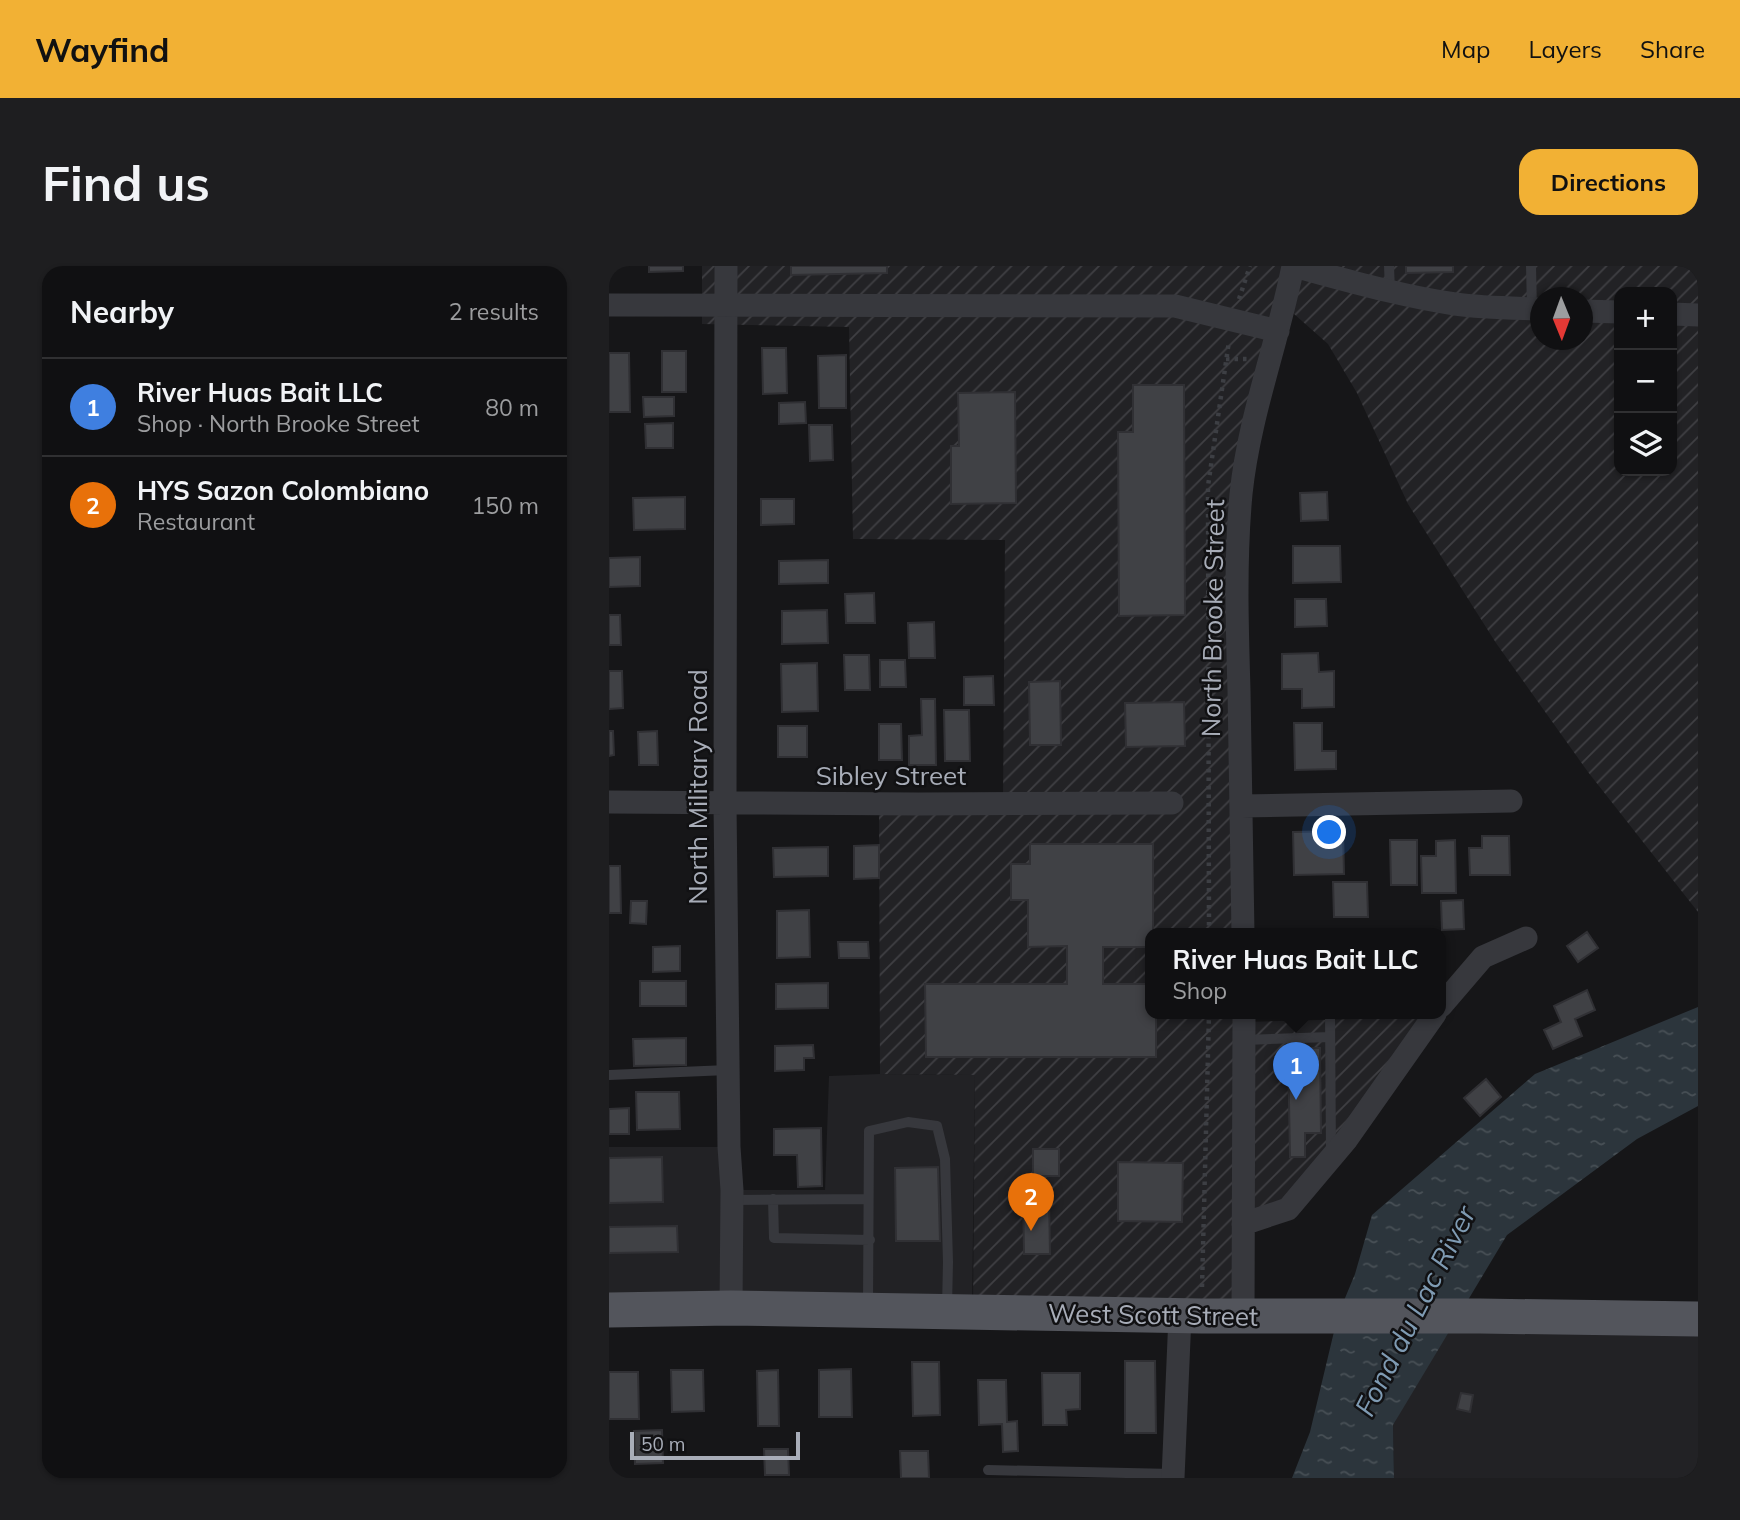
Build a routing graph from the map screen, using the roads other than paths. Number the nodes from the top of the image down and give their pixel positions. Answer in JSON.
{"nodes":[{"id":1,"x":726,"y":266,"type":"edge"},
{"id":2,"x":1293,"y":266,"type":"edge"},
{"id":3,"x":1389,"y":266,"type":"edge"},
{"id":4,"x":1531,"y":266,"type":"edge"},
{"id":5,"x":1534,"y":287,"type":"edge"},
{"id":6,"x":1389,"y":291,"type":"junction"},
{"id":7,"x":609,"y":305,"type":"edge"},
{"id":8,"x":727,"y":306,"type":"junction"},
{"id":9,"x":1530,"y":309,"type":"edge"},
{"id":10,"x":1593,"y":311,"type":"edge"},
{"id":11,"x":1614,"y":312,"type":"edge"},
{"id":12,"x":1677,"y":314,"type":"edge"},
{"id":13,"x":1698,"y":315,"type":"edge"},
{"id":14,"x":1278,"y":331,"type":"junction"},
{"id":15,"x":1511,"y":801,"type":"dead end"},
{"id":16,"x":609,"y":802,"type":"edge"},
{"id":17,"x":1172,"y":803,"type":"dead end"},
{"id":18,"x":725,"y":804,"type":"junction"},
{"id":19,"x":1241,"y":806,"type":"junction"},
{"id":20,"x":1243,"y":928,"type":"edge"},
{"id":21,"x":1526,"y":938,"type":"dead end"},
{"id":22,"x":1446,"y":1000,"type":"edge"},
{"id":23,"x":1244,"y":1019,"type":"edge"},
{"id":24,"x":1330,"y":1019,"type":"edge"},
{"id":25,"x":1431,"y":1019,"type":"edge"},
{"id":26,"x":1330,"y":1037,"type":"junction"},
{"id":27,"x":1244,"y":1040,"type":"junction"},
{"id":28,"x":728,"y":1070,"type":"junction"},
{"id":29,"x":609,"y":1074,"type":"edge"},
{"id":30,"x":1331,"y":1157,"type":"junction"},
{"id":31,"x":773,"y":1199,"type":"junction"},
{"id":32,"x":868,"y":1199,"type":"junction"},
{"id":33,"x":731,"y":1200,"type":"junction"},
{"id":34,"x":1243,"y":1224,"type":"junction"},
{"id":35,"x":870,"y":1240,"type":"junction"},
{"id":36,"x":731,"y":1308,"type":"junction"},
{"id":37,"x":609,"y":1310,"type":"edge"},
{"id":38,"x":868,"y":1310,"type":"junction"},
{"id":39,"x":947,"y":1312,"type":"junction"},
{"id":40,"x":1180,"y":1316,"type":"junction"},
{"id":41,"x":1243,"y":1317,"type":"junction"},
{"id":42,"x":1698,"y":1319,"type":"edge"},
{"id":43,"x":988,"y":1470,"type":"dead end"},
{"id":44,"x":1173,"y":1476,"type":"edge"}],
"edges":[{"from":1,"to":8,"type":"street","name":"North Military Road"},
{"from":2,"to":6,"type":"street"},
{"from":2,"to":14,"type":"street","name":"North Brooke Street"},
{"from":3,"to":6,"type":"lane"},
{"from":4,"to":5,"type":"lane"},
{"from":6,"to":9,"type":"street"},
{"from":7,"to":8,"type":"street"},
{"from":8,"to":14,"type":"street"},
{"from":8,"to":18,"type":"street","name":"North Military Road"},
{"from":10,"to":11,"type":"street"},
{"from":12,"to":13,"type":"street"},
{"from":14,"to":19,"type":"street","name":"North Brooke Street"},
{"from":15,"to":19,"type":"street"},
{"from":16,"to":18,"type":"street","name":"Sibley Street"},
{"from":17,"to":18,"type":"street","name":"Sibley Street"},
{"from":18,"to":28,"type":"street","name":"North Military Road"},
{"from":19,"to":20,"type":"street","name":"North Brooke Street"},
{"from":21,"to":22,"type":"street"},
{"from":23,"to":27,"type":"street"},
{"from":24,"to":26,"type":"lane"},
{"from":25,"to":30,"type":"street"},
{"from":26,"to":27,"type":"lane"},
{"from":26,"to":30,"type":"lane"},
{"from":27,"to":34,"type":"street"},
{"from":28,"to":29,"type":"lane"},
{"from":28,"to":33,"type":"street","name":"North Military Road"},
{"from":30,"to":34,"type":"street"},
{"from":31,"to":32,"type":"lane"},
{"from":31,"to":33,"type":"lane"},
{"from":31,"to":35,"type":"lane"},
{"from":32,"to":35,"type":"lane"},
{"from":32,"to":39,"type":"lane"},
{"from":33,"to":36,"type":"street","name":"North Military Road"},
{"from":34,"to":41,"type":"street"},
{"from":35,"to":38,"type":"lane"},
{"from":36,"to":37,"type":"main road","name":"West Scott Street"},
{"from":36,"to":38,"type":"main road","name":"West Scott Street"},
{"from":38,"to":39,"type":"main road","name":"West Scott Street"},
{"from":39,"to":40,"type":"main road","name":"West Scott Street"},
{"from":40,"to":41,"type":"main road","name":"West Scott Street"},
{"from":40,"to":44,"type":"street"},
{"from":41,"to":42,"type":"main road","name":"West Scott Street"},
{"from":43,"to":44,"type":"lane"}]}
